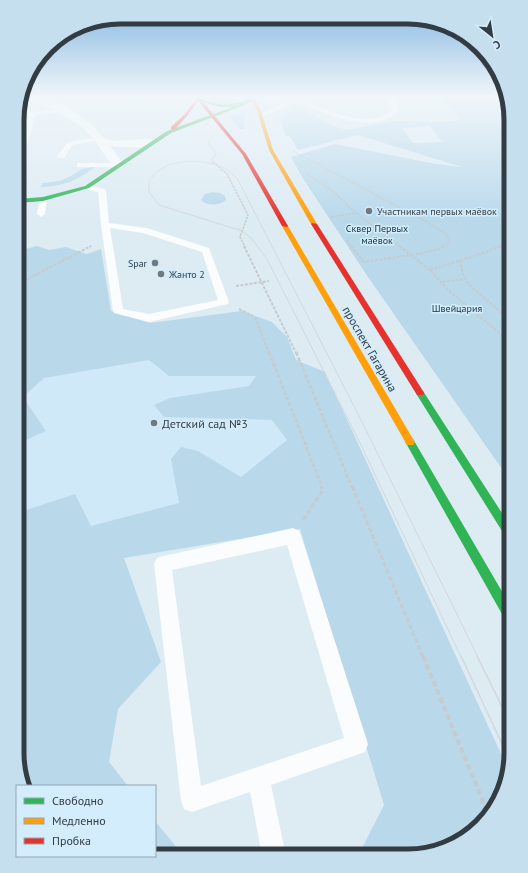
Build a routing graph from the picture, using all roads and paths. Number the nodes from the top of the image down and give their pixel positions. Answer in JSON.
{"nodes":[{"id":1,"x":206,"y":137,"type":"dead end"},
{"id":2,"x":96,"y":138,"type":"edge"},
{"id":3,"x":160,"y":138,"type":"edge"},
{"id":4,"x":232,"y":138,"type":"edge"},
{"id":5,"x":267,"y":138,"type":"edge"},
{"id":6,"x":385,"y":138,"type":"edge"},
{"id":7,"x":153,"y":142,"type":"junction"},
{"id":8,"x":101,"y":144,"type":"junction"},
{"id":9,"x":289,"y":149,"type":"dead end"},
{"id":10,"x":433,"y":152,"type":"dead end"},
{"id":11,"x":61,"y":156,"type":"dead end"},
{"id":12,"x":80,"y":165,"type":"dead end"},
{"id":13,"x":118,"y":165,"type":"junction"},
{"id":14,"x":303,"y":173,"type":"dead end"},
{"id":15,"x":87,"y":187,"type":"junction"},
{"id":16,"x":43,"y":199,"type":"junction"},
{"id":17,"x":24,"y":201,"type":"edge"},
{"id":18,"x":356,"y":213,"type":"junction"},
{"id":19,"x":41,"y":214,"type":"dead end"},
{"id":20,"x":335,"y":222,"type":"dead end"},
{"id":21,"x":105,"y":225,"type":"junction"},
{"id":22,"x":107,"y":238,"type":"junction"},
{"id":23,"x":347,"y":240,"type":"dead end"},
{"id":24,"x":504,"y":245,"type":"edge"},
{"id":25,"x":411,"y":255,"type":"junction"},
{"id":26,"x":460,"y":260,"type":"junction"},
{"id":27,"x":430,"y":270,"type":"junction"},
{"id":28,"x":465,"y":280,"type":"junction"},
{"id":29,"x":24,"y":281,"type":"edge"},
{"id":30,"x":269,"y":281,"type":"dead end"},
{"id":31,"x":263,"y":282,"type":"junction"},
{"id":32,"x":441,"y":282,"type":"junction"},
{"id":33,"x":219,"y":288,"type":"junction"},
{"id":34,"x":224,"y":302,"type":"junction"},
{"id":35,"x":504,"y":315,"type":"edge"},
{"id":36,"x":504,"y":337,"type":"edge"},
{"id":37,"x":504,"y":525,"type":"edge"},
{"id":38,"x":292,"y":536,"type":"junction"},
{"id":39,"x":504,"y":607,"type":"edge"},
{"id":40,"x":259,"y":779,"type":"junction"},
{"id":41,"x":486,"y":808,"type":"edge"},
{"id":42,"x":273,"y":849,"type":"edge"}],
"edges":[{"from":1,"to":31,"type":"path"},
{"from":2,"to":8,"type":"street"},
{"from":3,"to":7,"type":"main road"},
{"from":4,"to":39,"type":"main road","name":"проспект Гагарина"},
{"from":5,"to":37,"type":"main road","name":"проспект Гагарина"},
{"from":6,"to":10,"type":"path"},
{"from":7,"to":8,"type":"street"},
{"from":7,"to":13,"type":"main road"},
{"from":8,"to":11,"type":"lane"},
{"from":8,"to":13,"type":"street"},
{"from":9,"to":25,"type":"path"},
{"from":12,"to":13,"type":"lane"},
{"from":13,"to":15,"type":"main road"},
{"from":14,"to":18,"type":"path"},
{"from":15,"to":16,"type":"main road"},
{"from":15,"to":21,"type":"lane"},
{"from":16,"to":17,"type":"main road"},
{"from":16,"to":19,"type":"lane"},
{"from":18,"to":20,"type":"path"},
{"from":18,"to":25,"type":"path"},
{"from":21,"to":22,"type":"lane"},
{"from":21,"to":33,"type":"lane"},
{"from":22,"to":29,"type":"path"},
{"from":22,"to":34,"type":"lane"},
{"from":23,"to":25,"type":"path"},
{"from":24,"to":26,"type":"path"},
{"from":25,"to":27,"type":"path"},
{"from":26,"to":27,"type":"path"},
{"from":26,"to":28,"type":"path"},
{"from":27,"to":32,"type":"path"},
{"from":28,"to":32,"type":"path"},
{"from":28,"to":35,"type":"path"},
{"from":30,"to":31,"type":"path"},
{"from":31,"to":33,"type":"path"},
{"from":31,"to":41,"type":"path"},
{"from":32,"to":36,"type":"path"},
{"from":33,"to":34,"type":"lane"},
{"from":34,"to":38,"type":"path"},
{"from":38,"to":40,"type":"lane"},
{"from":38,"to":40,"type":"lane"},
{"from":40,"to":42,"type":"lane"}]}
